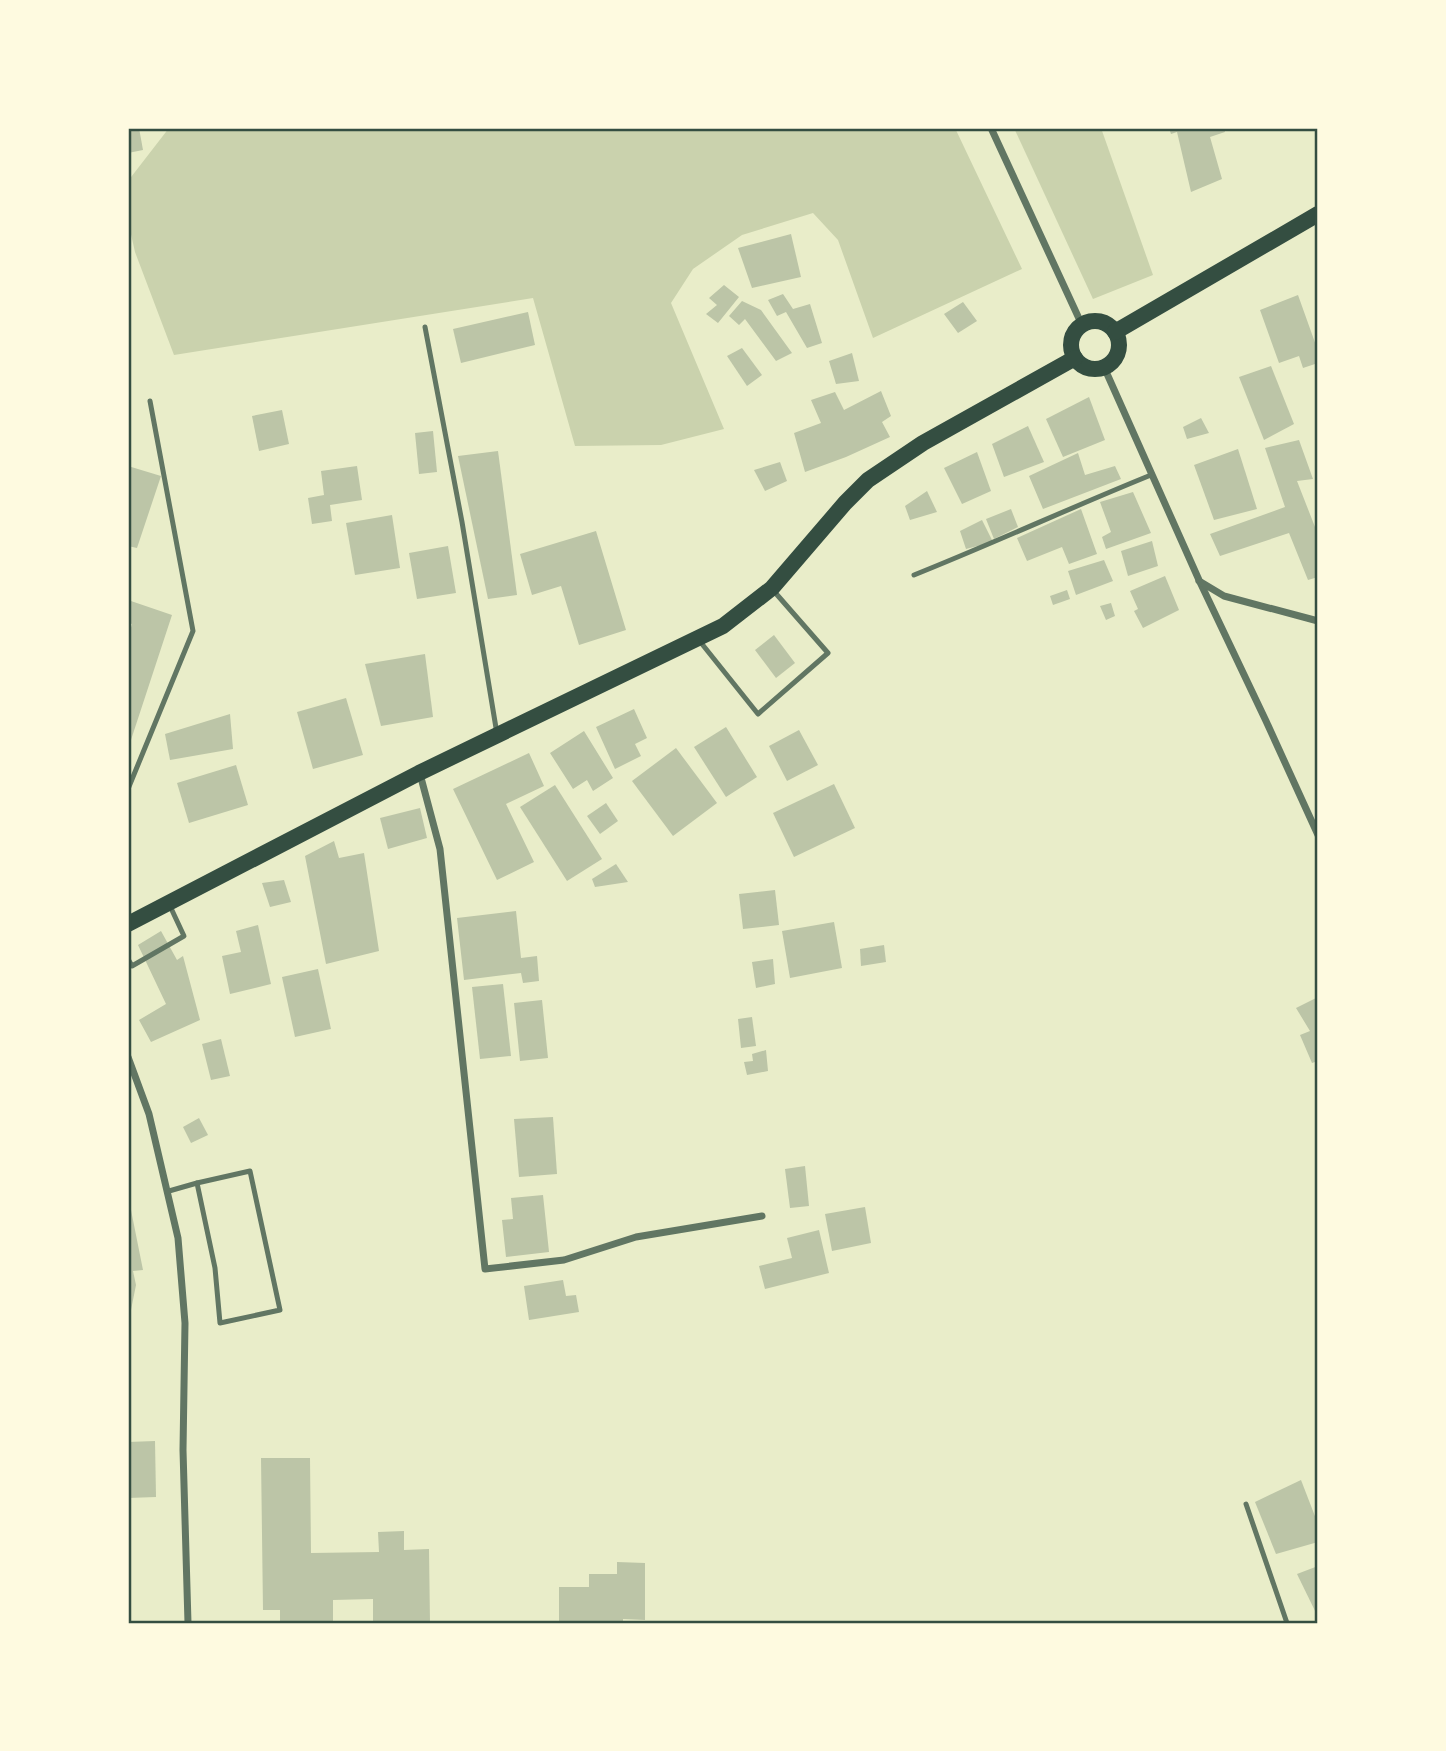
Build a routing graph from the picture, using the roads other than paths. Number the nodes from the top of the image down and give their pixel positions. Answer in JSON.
{"nodes":[{"id":1,"x":990,"y":128,"type":"edge"},
{"id":2,"x":1318,"y":214,"type":"edge"},
{"id":3,"x":1082,"y":325,"type":"junction"},
{"id":4,"x":425,"y":327,"type":"dead end"},
{"id":5,"x":1115,"y":332,"type":"junction"},
{"id":6,"x":1074,"y":358,"type":"junction"},
{"id":7,"x":1104,"y":368,"type":"junction"},
{"id":8,"x":150,"y":401,"type":"dead end"},
{"id":9,"x":1151,"y":475,"type":"junction"},
{"id":10,"x":914,"y":575,"type":"dead end"},
{"id":11,"x":1199,"y":580,"type":"junction"},
{"id":12,"x":772,"y":588,"type":"junction"},
{"id":13,"x":1318,"y":621,"type":"edge"},
{"id":14,"x":698,"y":639,"type":"junction"},
{"id":15,"x":498,"y":735,"type":"junction"},
{"id":16,"x":419,"y":773,"type":"junction"},
{"id":17,"x":128,"y":789,"type":"edge"},
{"id":18,"x":1318,"y":835,"type":"edge"},
{"id":19,"x":169,"y":903,"type":"junction"},
{"id":20,"x":128,"y":924,"type":"edge"},
{"id":21,"x":128,"y":959,"type":"edge"},
{"id":22,"x":128,"y":1057,"type":"edge"},
{"id":23,"x":197,"y":1183,"type":"junction"},
{"id":24,"x":169,"y":1191,"type":"junction"},
{"id":25,"x":762,"y":1216,"type":"dead end"},
{"id":26,"x":1246,"y":1504,"type":"dead end"},
{"id":27,"x":188,"y":1623,"type":"edge"},
{"id":28,"x":1287,"y":1623,"type":"edge"}],
"edges":[{"from":1,"to":3,"type":"street"},
{"from":2,"to":5,"type":"main road"},
{"from":3,"to":5,"type":"main road"},
{"from":3,"to":6,"type":"main road"},
{"from":4,"to":15,"type":"lane"},
{"from":5,"to":7,"type":"main road"},
{"from":6,"to":7,"type":"main road"},
{"from":6,"to":12,"type":"main road"},
{"from":7,"to":9,"type":"street"},
{"from":8,"to":17,"type":"lane"},
{"from":9,"to":10,"type":"lane"},
{"from":9,"to":11,"type":"street"},
{"from":11,"to":13,"type":"street"},
{"from":11,"to":18,"type":"street"},
{"from":12,"to":14,"type":"main road"},
{"from":12,"to":14,"type":"lane"},
{"from":14,"to":15,"type":"main road"},
{"from":15,"to":16,"type":"main road"},
{"from":16,"to":19,"type":"main road"},
{"from":16,"to":25,"type":"street"},
{"from":19,"to":20,"type":"main road"},
{"from":19,"to":21,"type":"lane"},
{"from":22,"to":24,"type":"street"},
{"from":23,"to":23,"type":"lane"},
{"from":23,"to":24,"type":"lane"},
{"from":24,"to":27,"type":"street"},
{"from":26,"to":28,"type":"lane"}]}
